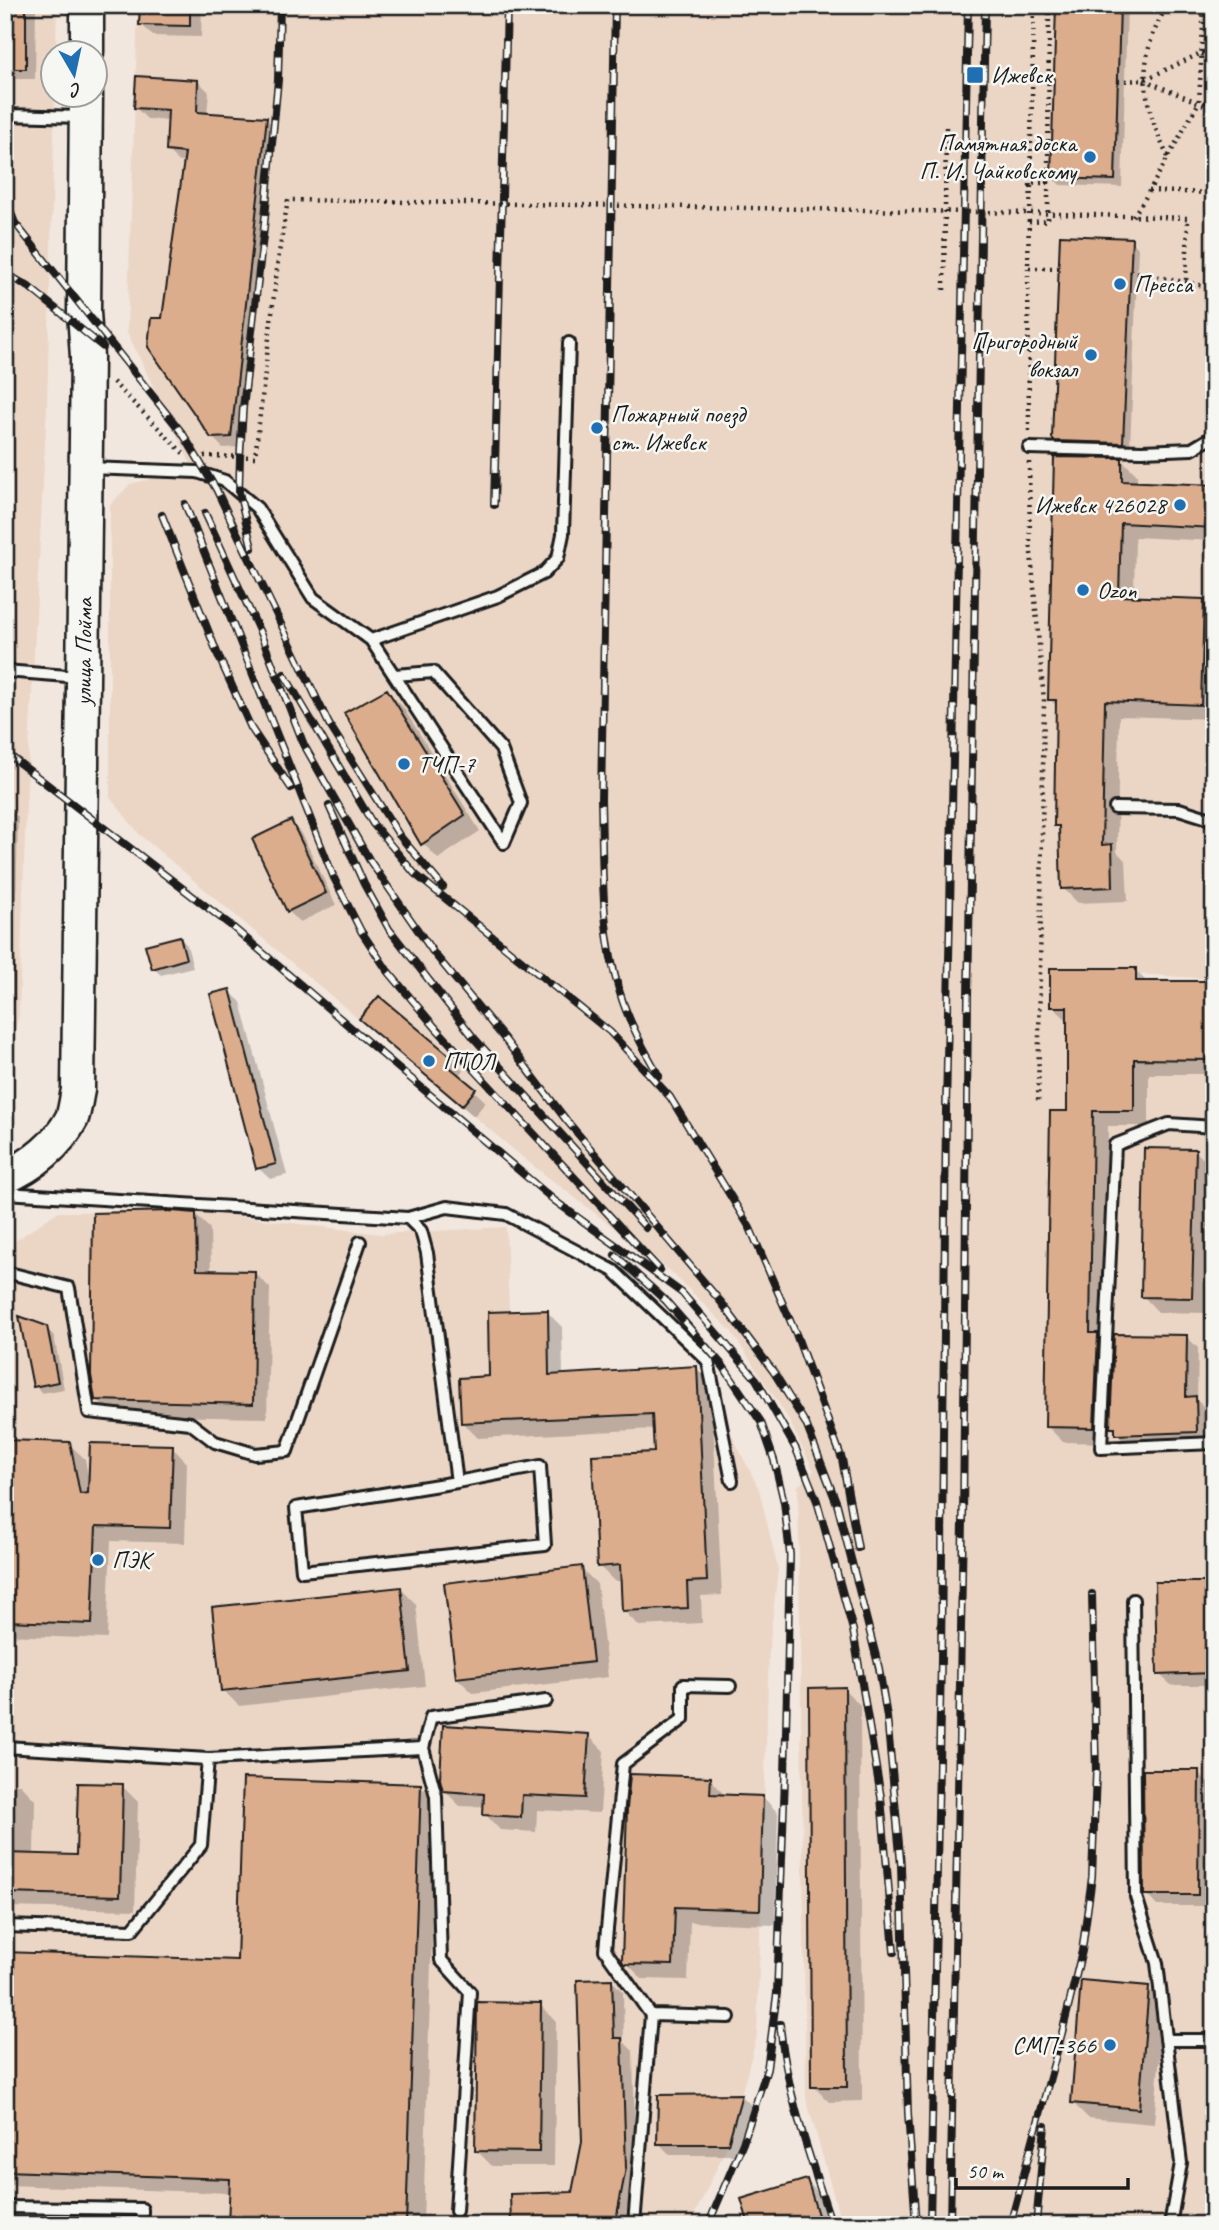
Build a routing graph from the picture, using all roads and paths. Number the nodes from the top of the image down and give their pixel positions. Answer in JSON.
{"nodes":[{"id":1,"x":87,"y":5,"type":"edge"},
{"id":2,"x":1034,"y":5,"type":"edge"},
{"id":3,"x":1049,"y":5,"type":"edge"},
{"id":4,"x":1168,"y":5,"type":"edge"},
{"id":5,"x":1204,"y":5,"type":"edge"},
{"id":6,"x":87,"y":38,"type":"edge"},
{"id":7,"x":1214,"y":47,"type":"edge"},
{"id":8,"x":1200,"y":54,"type":"junction"},
{"id":9,"x":1214,"y":55,"type":"edge"},
{"id":10,"x":1033,"y":76,"type":"junction"},
{"id":11,"x":1051,"y":77,"type":"junction"},
{"id":12,"x":1144,"y":80,"type":"junction"},
{"id":13,"x":1118,"y":81,"type":"dead end"},
{"id":14,"x":1199,"y":102,"type":"junction"},
{"id":15,"x":1214,"y":102,"type":"edge"},
{"id":16,"x":68,"y":108,"type":"edge"},
{"id":17,"x":86,"y":108,"type":"edge"},
{"id":18,"x":1214,"y":109,"type":"edge"},
{"id":19,"x":5,"y":115,"type":"edge"},
{"id":20,"x":946,"y":127,"type":"dead end"},
{"id":21,"x":1168,"y":158,"type":"junction"},
{"id":22,"x":1048,"y":183,"type":"junction"},
{"id":23,"x":1149,"y":191,"type":"junction"},
{"id":24,"x":1214,"y":193,"type":"edge"},
{"id":25,"x":944,"y":211,"type":"junction"},
{"id":26,"x":1029,"y":213,"type":"junction"},
{"id":27,"x":1048,"y":213,"type":"junction"},
{"id":28,"x":1133,"y":216,"type":"junction"},
{"id":29,"x":1029,"y":222,"type":"junction"},
{"id":30,"x":1028,"y":268,"type":"junction"},
{"id":31,"x":1059,"y":268,"type":"dead end"},
{"id":32,"x":1130,"y":271,"type":"dead end"},
{"id":33,"x":1186,"y":282,"type":"junction"},
{"id":34,"x":1214,"y":288,"type":"edge"},
{"id":35,"x":944,"y":290,"type":"dead end"},
{"id":36,"x":569,"y":343,"type":"dead end"},
{"id":37,"x":88,"y":356,"type":"junction"},
{"id":38,"x":1214,"y":436,"type":"edge"},
{"id":39,"x":1029,"y":448,"type":"junction"},
{"id":40,"x":86,"y":468,"type":"junction"},
{"id":41,"x":371,"y":640,"type":"junction"},
{"id":42,"x":5,"y":671,"type":"edge"},
{"id":43,"x":395,"y":675,"type":"junction"},
{"id":44,"x":82,"y":677,"type":"junction"},
{"id":45,"x":1115,"y":808,"type":"dead end"},
{"id":46,"x":1214,"y":820,"type":"edge"},
{"id":47,"x":1038,"y":1105,"type":"dead end"},
{"id":48,"x":1214,"y":1127,"type":"edge"},
{"id":49,"x":5,"y":1177,"type":"edge"},
{"id":50,"x":5,"y":1193,"type":"edge"},
{"id":51,"x":408,"y":1218,"type":"junction"},
{"id":52,"x":360,"y":1242,"type":"dead end"},
{"id":53,"x":5,"y":1272,"type":"edge"},
{"id":54,"x":1214,"y":1443,"type":"edge"},
{"id":55,"x":732,"y":1481,"type":"dead end"},
{"id":56,"x":457,"y":1482,"type":"junction"},
{"id":57,"x":1133,"y":1600,"type":"dead end"},
{"id":58,"x":730,"y":1686,"type":"dead end"},
{"id":59,"x":546,"y":1701,"type":"dead end"},
{"id":60,"x":5,"y":1747,"type":"edge"},
{"id":61,"x":423,"y":1748,"type":"junction"},
{"id":62,"x":208,"y":1759,"type":"junction"},
{"id":63,"x":5,"y":1926,"type":"edge"},
{"id":64,"x":651,"y":2015,"type":"junction"},
{"id":65,"x":729,"y":2017,"type":"dead end"},
{"id":66,"x":1166,"y":2039,"type":"junction"},
{"id":67,"x":1214,"y":2040,"type":"edge"},
{"id":68,"x":5,"y":2207,"type":"edge"},
{"id":69,"x":456,"y":2211,"type":"dead end"},
{"id":70,"x":142,"y":2225,"type":"edge"},
{"id":71,"x":634,"y":2225,"type":"edge"},
{"id":72,"x":1170,"y":2225,"type":"edge"}],
"edges":[{"from":1,"to":6,"type":"main road"},
{"from":2,"to":10,"type":"path"},
{"from":3,"to":11,"type":"path"},
{"from":4,"to":12,"type":"path"},
{"from":5,"to":8,"type":"path"},
{"from":7,"to":8,"type":"path"},
{"from":8,"to":9,"type":"path"},
{"from":8,"to":12,"type":"path"},
{"from":8,"to":14,"type":"path"},
{"from":10,"to":11,"type":"path"},
{"from":10,"to":26,"type":"path"},
{"from":11,"to":22,"type":"path"},
{"from":12,"to":13,"type":"path"},
{"from":12,"to":14,"type":"path"},
{"from":12,"to":21,"type":"path"},
{"from":14,"to":15,"type":"path"},
{"from":14,"to":18,"type":"path"},
{"from":14,"to":21,"type":"path"},
{"from":16,"to":19,"type":"lane"},
{"from":17,"to":37,"type":"main road","name":"улица Пойма"},
{"from":20,"to":25,"type":"path"},
{"from":21,"to":23,"type":"path"},
{"from":22,"to":27,"type":"path"},
{"from":22,"to":27,"type":"path"},
{"from":23,"to":24,"type":"path"},
{"from":23,"to":28,"type":"path"},
{"from":25,"to":26,"type":"path","bridge":true},
{"from":25,"to":35,"type":"path"},
{"from":25,"to":37,"type":"path","bridge":true},
{"from":26,"to":29,"type":"path"},
{"from":27,"to":28,"type":"path"},
{"from":27,"to":29,"type":"path"},
{"from":28,"to":33,"type":"path"},
{"from":29,"to":30,"type":"path"},
{"from":30,"to":31,"type":"path"},
{"from":30,"to":39,"type":"path"},
{"from":32,"to":33,"type":"path"},
{"from":33,"to":34,"type":"path"},
{"from":36,"to":41,"type":"lane"},
{"from":37,"to":40,"type":"main road","name":"улица Пойма"},
{"from":38,"to":39,"type":"lane"},
{"from":39,"to":47,"type":"path"},
{"from":40,"to":41,"type":"lane"},
{"from":40,"to":44,"type":"main road","name":"улица Пойма"},
{"from":41,"to":43,"type":"lane"},
{"from":42,"to":44,"type":"lane"},
{"from":43,"to":43,"type":"lane"},
{"from":44,"to":49,"type":"main road","name":"улица Пойма"},
{"from":45,"to":46,"type":"lane"},
{"from":48,"to":54,"type":"lane"},
{"from":50,"to":51,"type":"lane"},
{"from":51,"to":55,"type":"lane"},
{"from":51,"to":56,"type":"lane"},
{"from":52,"to":53,"type":"lane"},
{"from":56,"to":56,"type":"lane"},
{"from":57,"to":66,"type":"lane"},
{"from":58,"to":64,"type":"lane"},
{"from":59,"to":61,"type":"lane"},
{"from":60,"to":62,"type":"lane"},
{"from":61,"to":62,"type":"lane"},
{"from":61,"to":69,"type":"lane"},
{"from":62,"to":63,"type":"lane"},
{"from":64,"to":65,"type":"lane"},
{"from":64,"to":71,"type":"lane"},
{"from":66,"to":67,"type":"lane"},
{"from":66,"to":72,"type":"lane"},
{"from":68,"to":70,"type":"lane"}]}
